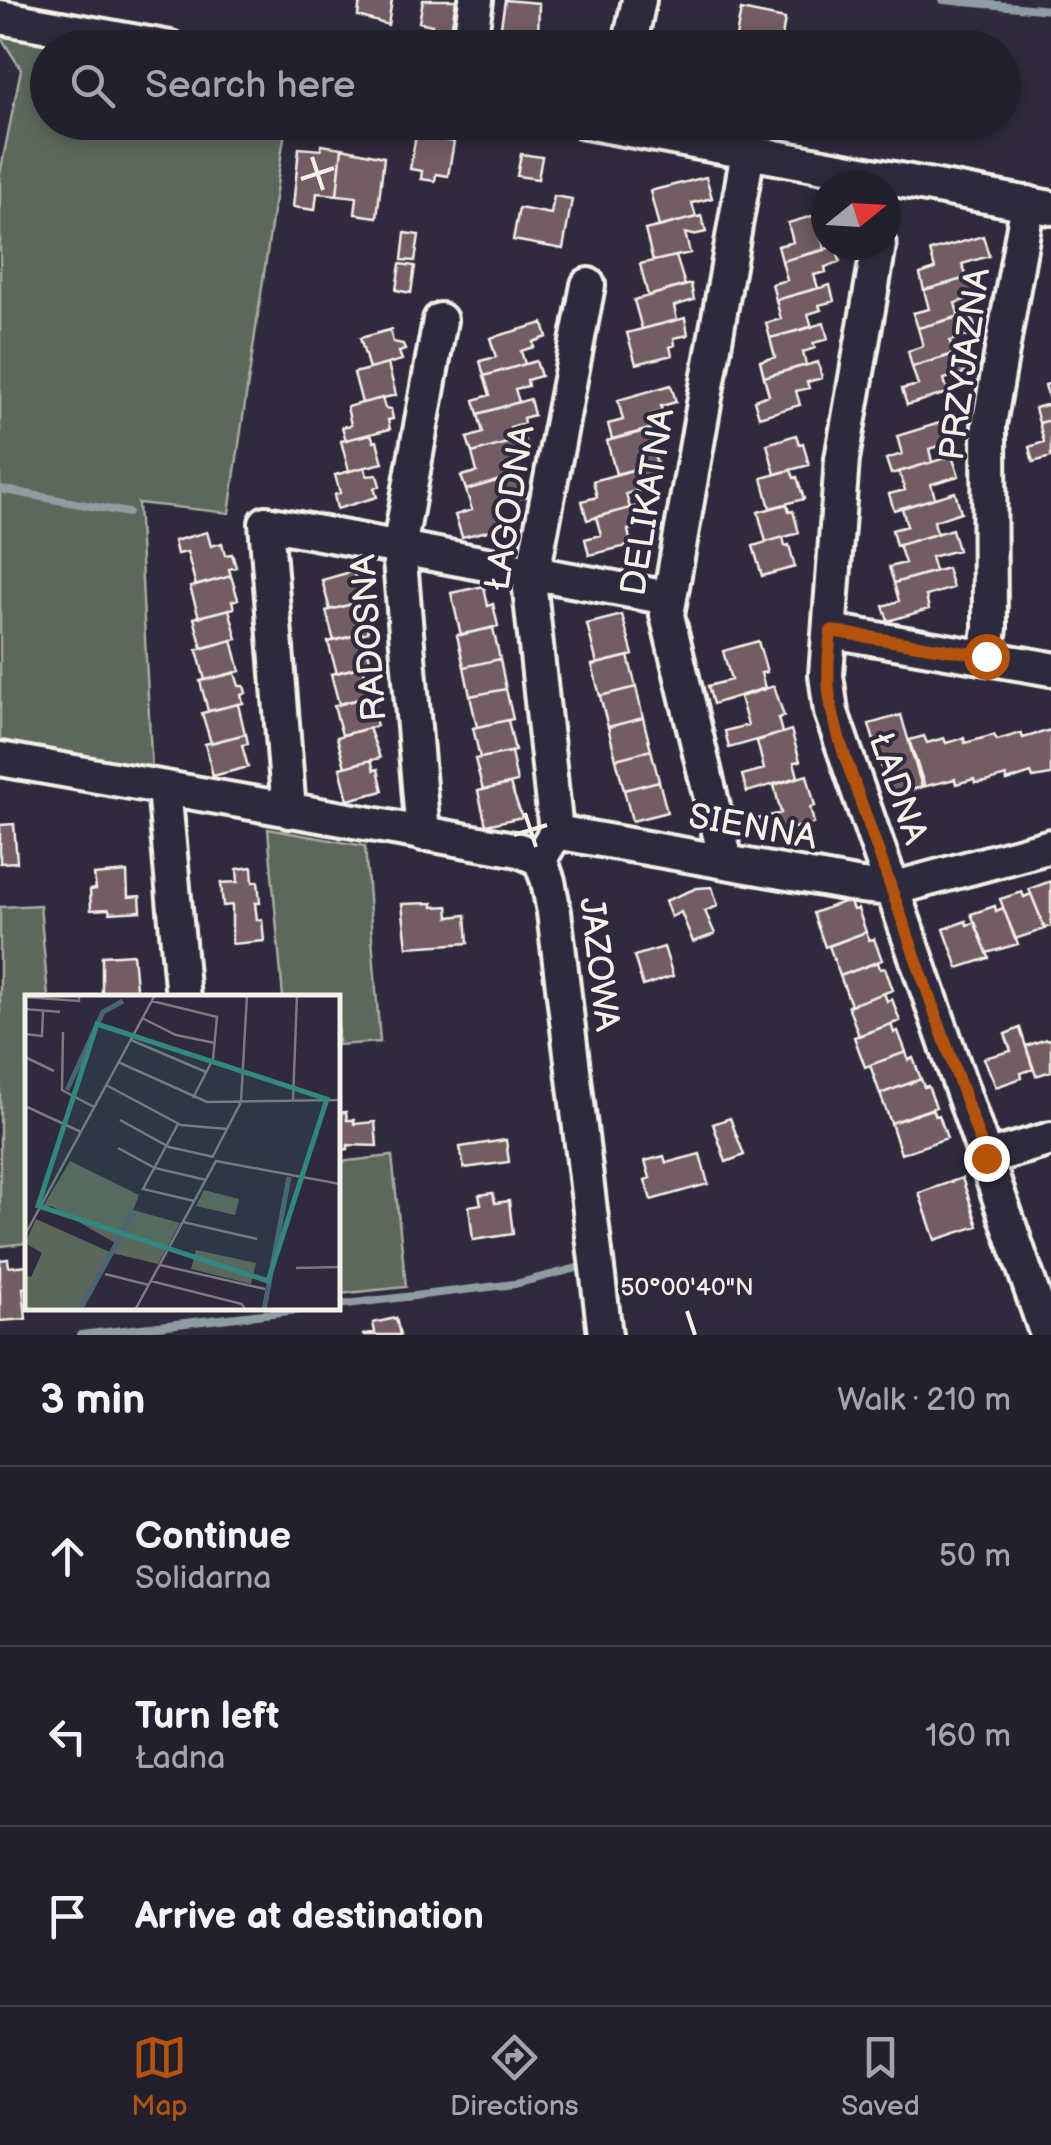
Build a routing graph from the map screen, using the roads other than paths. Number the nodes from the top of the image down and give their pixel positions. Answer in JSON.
{"nodes":[{"id":1,"x":476,"y":0,"type":"edge"},
{"id":2,"x":639,"y":0,"type":"edge"},
{"id":3,"x":67,"y":14,"type":"edge"},
{"id":4,"x":0,"y":16,"type":"edge"},
{"id":5,"x":115,"y":30,"type":"edge"},
{"id":6,"x":472,"y":30,"type":"edge"},
{"id":7,"x":633,"y":30,"type":"edge"},
{"id":8,"x":686,"y":140,"type":"edge"},
{"id":9,"x":748,"y":152,"type":"junction"},
{"id":10,"x":811,"y":170,"type":"edge"},
{"id":11,"x":901,"y":193,"type":"edge"},
{"id":12,"x":1040,"y":206,"type":"edge"},
{"id":13,"x":876,"y":260,"type":"edge"},
{"id":14,"x":588,"y":284,"type":"dead end"},
{"id":15,"x":440,"y":320,"type":"dead end"},
{"id":16,"x":399,"y":550,"type":"junction"},
{"id":17,"x":534,"y":572,"type":"junction"},
{"id":18,"x":668,"y":598,"type":"junction"},
{"id":19,"x":831,"y":631,"type":"junction"},
{"id":20,"x":986,"y":656,"type":"junction"},
{"id":21,"x":1051,"y":669,"type":"edge"},
{"id":22,"x":0,"y":759,"type":"edge"},
{"id":23,"x":164,"y":788,"type":"junction"},
{"id":24,"x":289,"y":812,"type":"junction"},
{"id":25,"x":423,"y":834,"type":"junction"},
{"id":26,"x":548,"y":846,"type":"junction"},
{"id":27,"x":1051,"y":846,"type":"edge"},
{"id":28,"x":726,"y":861,"type":"junction"},
{"id":29,"x":892,"y":889,"type":"junction"},
{"id":30,"x":182,"y":995,"type":"edge"},
{"id":31,"x":1051,"y":1139,"type":"edge"},
{"id":32,"x":986,"y":1158,"type":"junction"},
{"id":33,"x":605,"y":1335,"type":"edge"},
{"id":34,"x":1047,"y":1335,"type":"edge"}],
"edges":[{"from":1,"to":6,"type":"street"},
{"from":2,"to":7,"type":"street"},
{"from":3,"to":4,"type":"street"},
{"from":3,"to":5,"type":"street"},
{"from":8,"to":9,"type":"street"},
{"from":9,"to":10,"type":"street"},
{"from":9,"to":18,"type":"street","name":"DELIKATNA"},
{"from":11,"to":12,"type":"street"},
{"from":12,"to":20,"type":"street","name":"PRZYJAZNA"},
{"from":13,"to":19,"type":"street","name":"ŁADNA"},
{"from":14,"to":17,"type":"street","name":"ŁAGODNA"},
{"from":15,"to":16,"type":"street","name":"RADOSNA"},
{"from":16,"to":17,"type":"street"},
{"from":16,"to":24,"type":"street"},
{"from":16,"to":25,"type":"street","name":"RADOSNA"},
{"from":17,"to":18,"type":"street"},
{"from":17,"to":26,"type":"street","name":"ŁAGODNA"},
{"from":18,"to":28,"type":"street","name":"DELIKATNA"},
{"from":19,"to":20,"type":"street"},
{"from":19,"to":29,"type":"street","name":"ŁADNA"},
{"from":20,"to":21,"type":"street"},
{"from":22,"to":23,"type":"street","name":"JAZOWA"},
{"from":23,"to":24,"type":"street","name":"JAZOWA"},
{"from":23,"to":30,"type":"street"},
{"from":24,"to":25,"type":"street","name":"JAZOWA"},
{"from":25,"to":26,"type":"street","name":"JAZOWA"},
{"from":26,"to":28,"type":"street","name":"SIENNA"},
{"from":26,"to":33,"type":"street","name":"JAZOWA"},
{"from":27,"to":29,"type":"street","name":"SIENNA"},
{"from":28,"to":29,"type":"street","name":"SIENNA"},
{"from":29,"to":32,"type":"street","name":"ŁADNA"},
{"from":31,"to":32,"type":"street"},
{"from":32,"to":34,"type":"street","name":"ŁADNA"}]}
